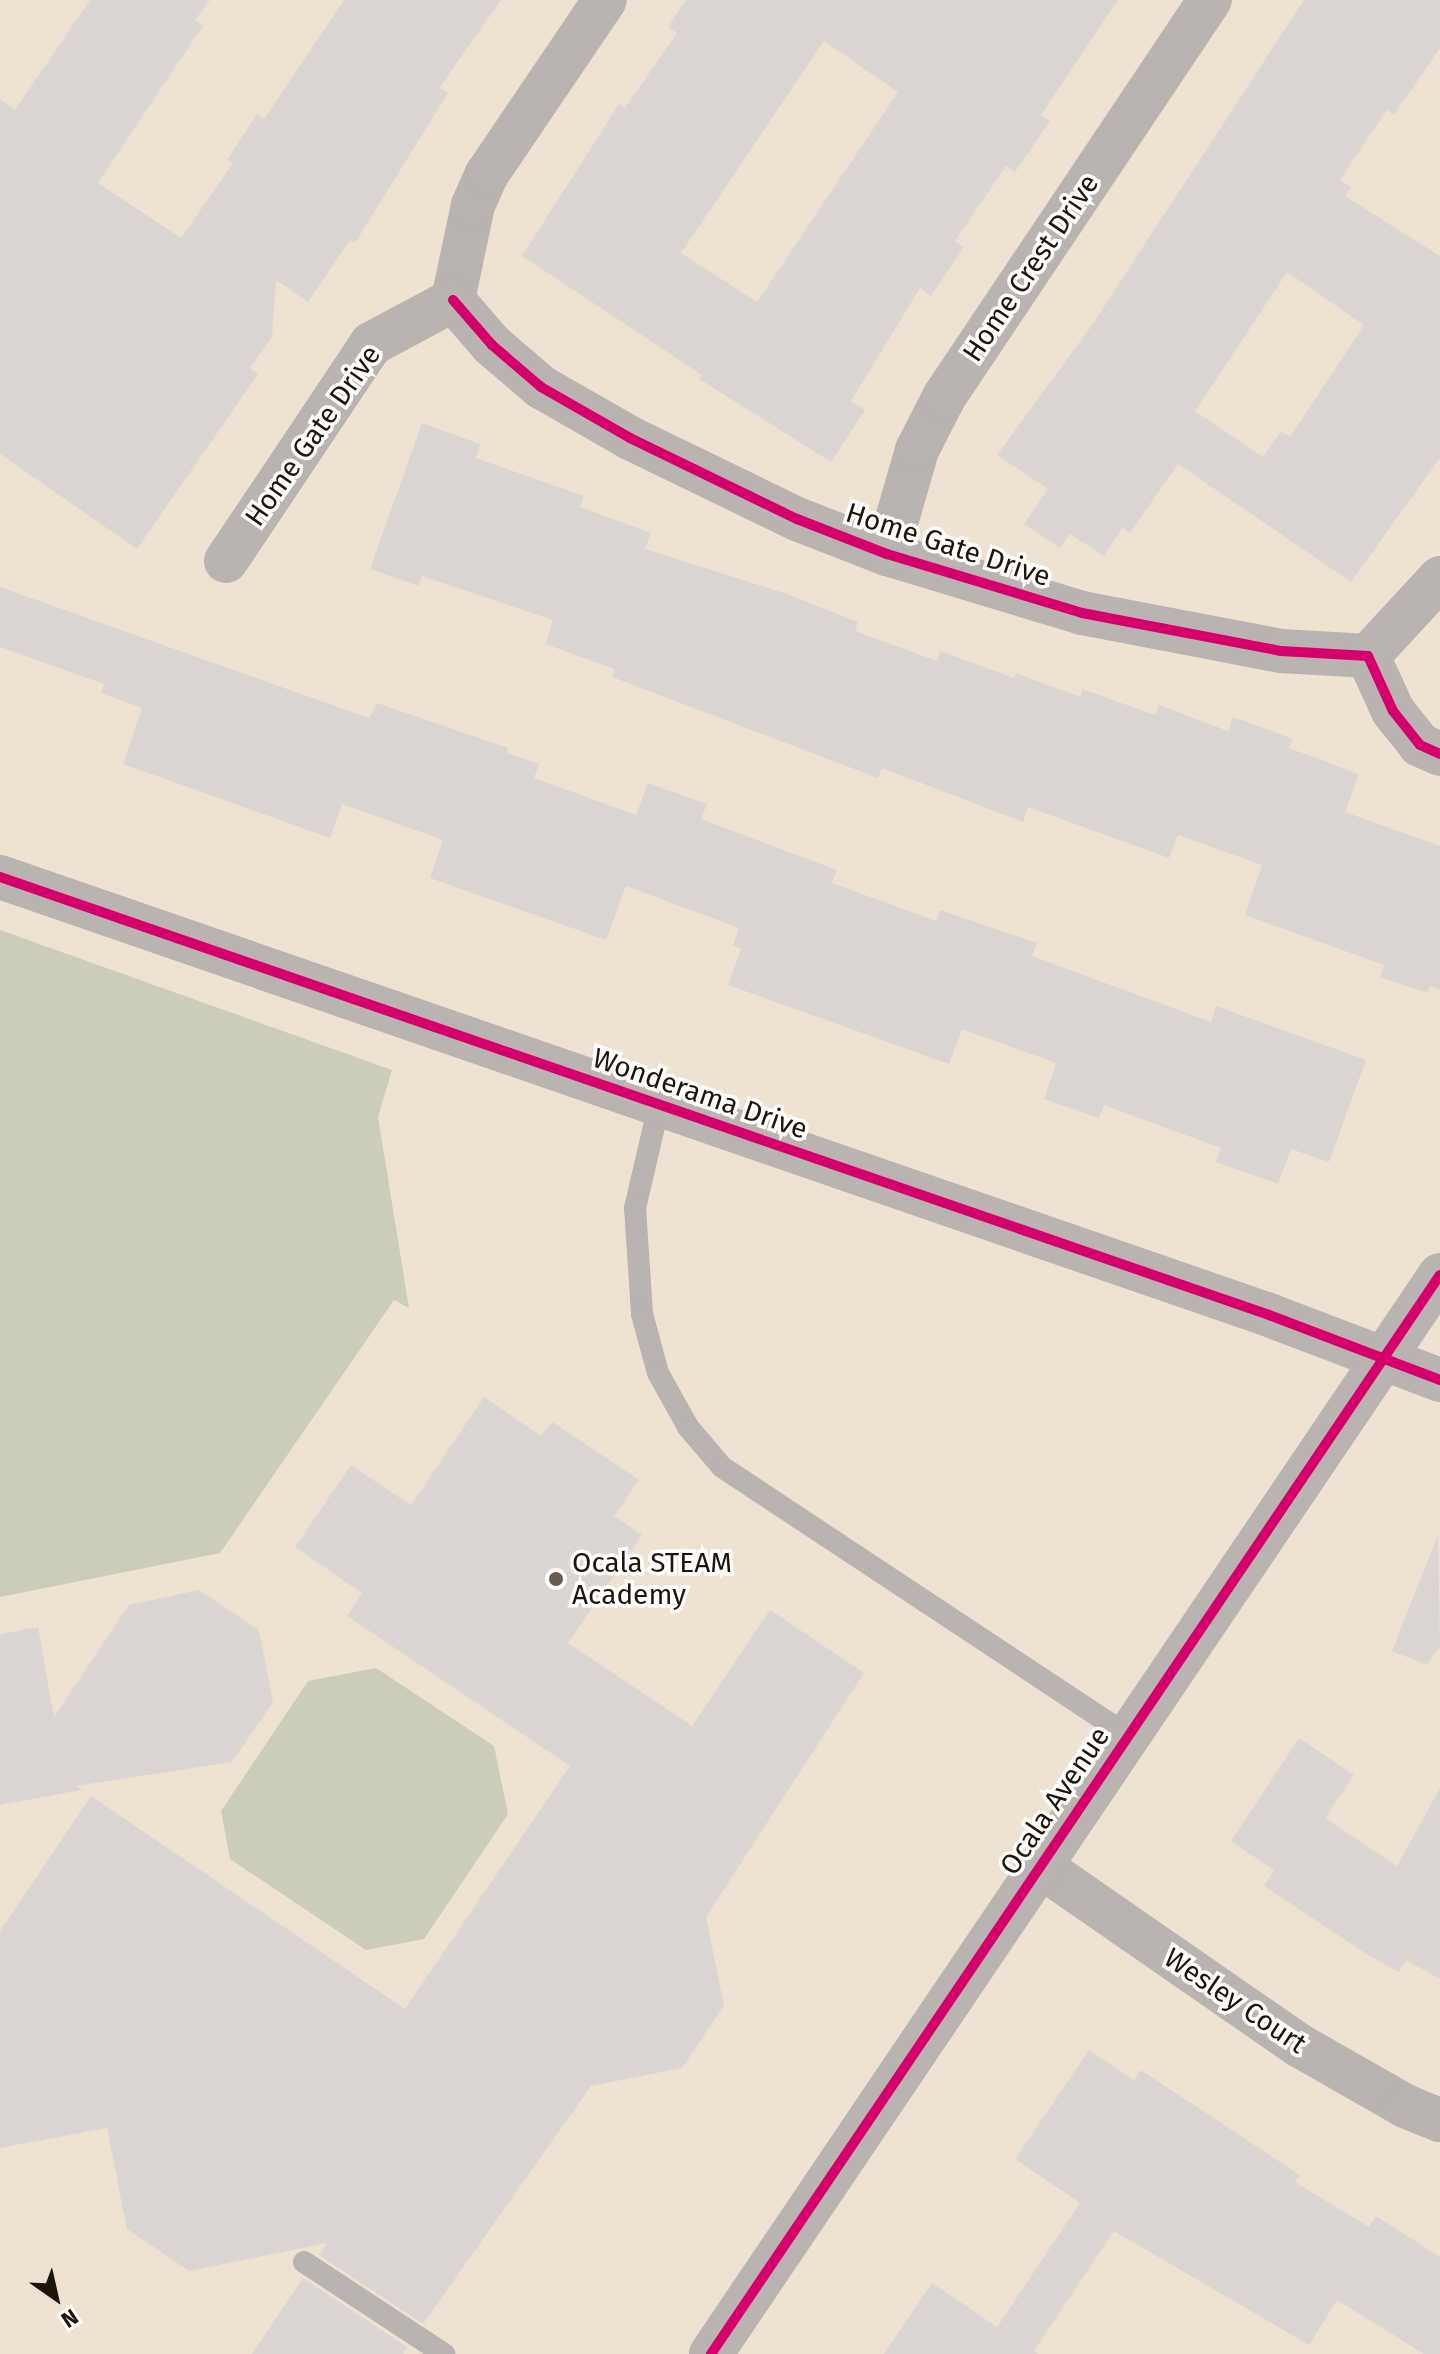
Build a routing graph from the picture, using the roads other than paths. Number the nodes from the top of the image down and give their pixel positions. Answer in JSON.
{"nodes":[{"id":1,"x":605,"y":0,"type":"edge"},
{"id":2,"x":1210,"y":0,"type":"edge"},
{"id":3,"x":453,"y":300,"type":"junction"},
{"id":4,"x":887,"y":554,"type":"junction"},
{"id":5,"x":226,"y":561,"type":"dead end"},
{"id":6,"x":1440,"y":578,"type":"edge"},
{"id":7,"x":1368,"y":656,"type":"junction"},
{"id":8,"x":1440,"y":754,"type":"edge"},
{"id":9,"x":0,"y":877,"type":"edge"},
{"id":10,"x":659,"y":1105,"type":"junction"},
{"id":11,"x":1440,"y":1275,"type":"edge"},
{"id":12,"x":1383,"y":1357,"type":"junction"},
{"id":13,"x":1440,"y":1380,"type":"edge"},
{"id":14,"x":1128,"y":1736,"type":"junction"},
{"id":15,"x":1040,"y":1866,"type":"junction"},
{"id":16,"x":1440,"y":2120,"type":"edge"},
{"id":17,"x":304,"y":2262,"type":"dead end"},
{"id":18,"x":444,"y":2354,"type":"edge"},
{"id":19,"x":711,"y":2354,"type":"edge"}],
"edges":[{"from":1,"to":3,"type":"street"},
{"from":2,"to":4,"type":"street","name":"Home Crest Drive"},
{"from":3,"to":4,"type":"street","name":"Home Gate Drive"},
{"from":3,"to":5,"type":"street","name":"Home Gate Drive"},
{"from":4,"to":7,"type":"street","name":"Home Gate Drive"},
{"from":6,"to":7,"type":"street"},
{"from":7,"to":8,"type":"street"},
{"from":9,"to":10,"type":"street","name":"Wonderama Drive"},
{"from":10,"to":12,"type":"street","name":"Wonderama Drive"},
{"from":10,"to":14,"type":"lane"},
{"from":11,"to":12,"type":"street","name":"Ocala Avenue"},
{"from":12,"to":13,"type":"street","name":"Wonderama Drive"},
{"from":12,"to":14,"type":"street","name":"Ocala Avenue"},
{"from":14,"to":15,"type":"street","name":"Ocala Avenue"},
{"from":15,"to":16,"type":"street","name":"Wesley Court"},
{"from":15,"to":19,"type":"street","name":"Ocala Avenue"},
{"from":17,"to":18,"type":"lane"}]}
